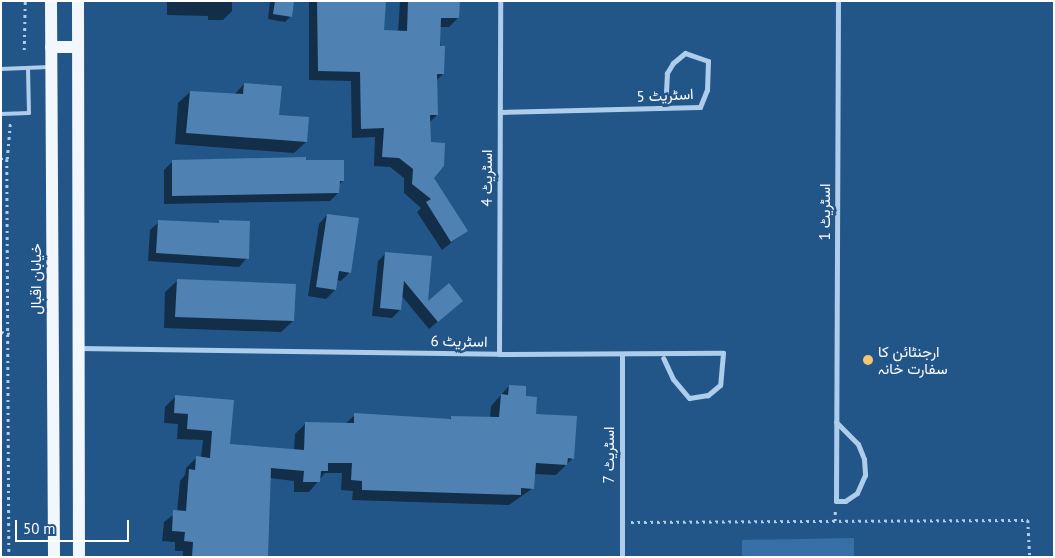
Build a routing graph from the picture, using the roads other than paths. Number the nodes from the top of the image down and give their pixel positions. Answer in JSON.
{"nodes":[{"id":1,"x":50,"y":1,"type":"edge"},
{"id":2,"x":78,"y":1,"type":"edge"},
{"id":3,"x":500,"y":1,"type":"edge"},
{"id":4,"x":838,"y":1,"type":"edge"},
{"id":5,"x":50,"y":47,"type":"junction"},
{"id":6,"x":78,"y":47,"type":"junction"},
{"id":7,"x":51,"y":67,"type":"junction"},
{"id":8,"x":28,"y":68,"type":"junction"},
{"id":9,"x":1,"y":69,"type":"edge"},
{"id":10,"x":665,"y":106,"type":"dead end"},
{"id":11,"x":500,"y":112,"type":"junction"},
{"id":12,"x":1,"y":114,"type":"edge"},
{"id":13,"x":79,"y":348,"type":"junction"},
{"id":14,"x":499,"y":354,"type":"junction"},
{"id":15,"x":622,"y":354,"type":"junction"},
{"id":16,"x":663,"y":358,"type":"dead end"},
{"id":17,"x":836,"y":422,"type":"junction"},
{"id":18,"x":54,"y":557,"type":"edge"},
{"id":19,"x":79,"y":557,"type":"edge"},
{"id":20,"x":622,"y":557,"type":"edge"}],
"edges":[{"from":1,"to":5,"type":"main road","name":"خیابان اقبال"},
{"from":2,"to":6,"type":"main road"},
{"from":3,"to":11,"type":"street","name":"اسٹریٹ 4"},
{"from":4,"to":17,"type":"street","name":"اسٹریٹ 1"},
{"from":5,"to":6,"type":"main road"},
{"from":5,"to":7,"type":"main road","name":"خیابان اقبال"},
{"from":6,"to":13,"type":"main road"},
{"from":7,"to":8,"type":"lane"},
{"from":7,"to":18,"type":"main road","name":"خیابان اقبال"},
{"from":8,"to":9,"type":"lane"},
{"from":8,"to":12,"type":"lane"},
{"from":10,"to":11,"type":"street","name":"اسٹریٹ 5"},
{"from":11,"to":14,"type":"street","name":"اسٹریٹ 4"},
{"from":13,"to":14,"type":"street","name":"اسٹریٹ 6"},
{"from":13,"to":19,"type":"main road"},
{"from":14,"to":15,"type":"street","name":"اسٹریٹ 6"},
{"from":15,"to":16,"type":"street","name":"اسٹریٹ 6"},
{"from":15,"to":20,"type":"street","name":"اسٹریٹ 7"},
{"from":17,"to":17,"type":"street","name":"اسٹریٹ 1"}]}
